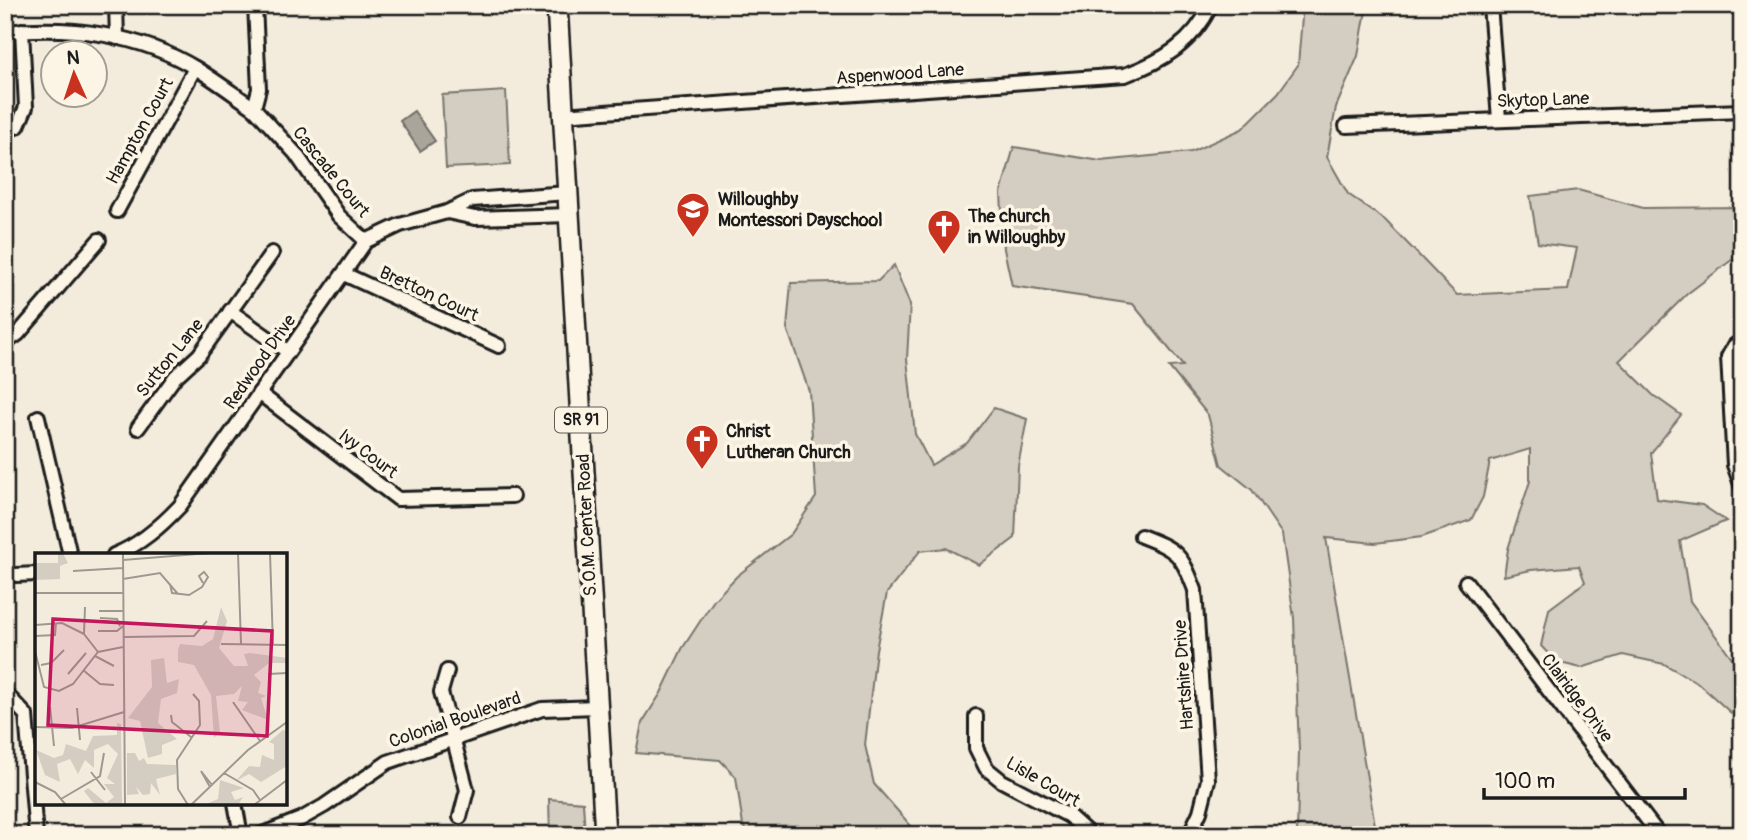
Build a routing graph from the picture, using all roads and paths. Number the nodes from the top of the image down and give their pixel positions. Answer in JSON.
{"nodes":[{"id":1,"x":116,"y":5,"type":"edge"},
{"id":2,"x":255,"y":5,"type":"edge"},
{"id":3,"x":557,"y":5,"type":"edge"},
{"id":4,"x":1211,"y":5,"type":"edge"},
{"id":5,"x":1490,"y":5,"type":"edge"},
{"id":6,"x":22,"y":30,"type":"junction"},
{"id":7,"x":5,"y":32,"type":"edge"},
{"id":8,"x":117,"y":38,"type":"junction"},
{"id":9,"x":195,"y":68,"type":"junction"},
{"id":10,"x":254,"y":108,"type":"junction"},
{"id":11,"x":1742,"y":111,"type":"edge"},
{"id":12,"x":562,"y":115,"type":"junction"},
{"id":13,"x":1499,"y":119,"type":"junction"},
{"id":14,"x":1346,"y":126,"type":"dead end"},
{"id":15,"x":5,"y":131,"type":"edge"},
{"id":16,"x":567,"y":193,"type":"junction"},
{"id":17,"x":117,"y":211,"type":"dead end"},
{"id":18,"x":447,"y":212,"type":"junction"},
{"id":19,"x":569,"y":215,"type":"junction"},
{"id":20,"x":99,"y":240,"type":"dead end"},
{"id":21,"x":366,"y":241,"type":"junction"},
{"id":22,"x":272,"y":253,"type":"dead end"},
{"id":23,"x":344,"y":274,"type":"junction"},
{"id":24,"x":230,"y":311,"type":"junction"},
{"id":25,"x":1742,"y":341,"type":"edge"},
{"id":26,"x":5,"y":344,"type":"edge"},
{"id":27,"x":499,"y":346,"type":"dead end"},
{"id":28,"x":288,"y":351,"type":"junction"},
{"id":29,"x":259,"y":393,"type":"junction"},
{"id":30,"x":38,"y":417,"type":"dead end"},
{"id":31,"x":138,"y":428,"type":"dead end"},
{"id":32,"x":1742,"y":487,"type":"edge"},
{"id":33,"x":513,"y":496,"type":"dead end"},
{"id":34,"x":1141,"y":536,"type":"dead end"},
{"id":35,"x":70,"y":553,"type":"edge"},
{"id":36,"x":119,"y":553,"type":"edge"},
{"id":37,"x":35,"y":573,"type":"edge"},
{"id":38,"x":5,"y":574,"type":"edge"},
{"id":39,"x":1466,"y":582,"type":"dead end"},
{"id":40,"x":447,"y":671,"type":"dead end"},
{"id":41,"x":8,"y":696,"type":"dead end"},
{"id":42,"x":597,"y":707,"type":"junction"},
{"id":43,"x":976,"y":716,"type":"dead end"},
{"id":44,"x":452,"y":740,"type":"junction"},
{"id":45,"x":235,"y":805,"type":"edge"},
{"id":46,"x":460,"y":817,"type":"dead end"},
{"id":47,"x":36,"y":835,"type":"edge"},
{"id":48,"x":241,"y":835,"type":"edge"},
{"id":49,"x":260,"y":835,"type":"edge"},
{"id":50,"x":605,"y":835,"type":"edge"},
{"id":51,"x":1090,"y":835,"type":"edge"},
{"id":52,"x":1189,"y":835,"type":"edge"},
{"id":53,"x":1659,"y":835,"type":"edge"}],
"edges":[{"from":1,"to":8,"type":"street"},
{"from":2,"to":10,"type":"street"},
{"from":3,"to":12,"type":"main road","name":"S.O.M. Center Road","number":"SR 91"},
{"from":4,"to":12,"type":"street","name":"Aspenwood Lane"},
{"from":5,"to":13,"type":"street"},
{"from":6,"to":7,"type":"street","name":"Cascade Court"},
{"from":6,"to":8,"type":"street","name":"Cascade Court"},
{"from":6,"to":15,"type":"street"},
{"from":8,"to":9,"type":"street","name":"Cascade Court"},
{"from":9,"to":10,"type":"street","name":"Cascade Court"},
{"from":9,"to":17,"type":"street","name":"Hampton Court"},
{"from":10,"to":21,"type":"street","name":"Cascade Court"},
{"from":11,"to":13,"type":"street","name":"Skytop Lane"},
{"from":12,"to":16,"type":"main road","name":"S.O.M. Center Road","number":"SR 91"},
{"from":13,"to":14,"type":"street","name":"Skytop Lane"},
{"from":16,"to":18,"type":"street"},
{"from":16,"to":19,"type":"main road","name":"S.O.M. Center Road","number":"SR 91"},
{"from":18,"to":19,"type":"street"},
{"from":18,"to":21,"type":"street"},
{"from":19,"to":42,"type":"main road","name":"S.O.M. Center Road","number":"SR 91"},
{"from":20,"to":26,"type":"street"},
{"from":21,"to":23,"type":"street","name":"Redwood Drive"},
{"from":22,"to":24,"type":"street","name":"Sutton Lane"},
{"from":23,"to":27,"type":"street","name":"Bretton Court"},
{"from":23,"to":28,"type":"street","name":"Redwood Drive"},
{"from":24,"to":28,"type":"street"},
{"from":24,"to":31,"type":"street","name":"Sutton Lane"},
{"from":25,"to":32,"type":"street"},
{"from":28,"to":29,"type":"street","name":"Redwood Drive"},
{"from":29,"to":33,"type":"street","name":"Ivy Court"},
{"from":29,"to":36,"type":"street","name":"Redwood Drive"},
{"from":30,"to":35,"type":"street"},
{"from":34,"to":52,"type":"street","name":"Hartshire Drive"},
{"from":37,"to":38,"type":"street"},
{"from":39,"to":53,"type":"street","name":"Clairidge Drive"},
{"from":40,"to":44,"type":"street"},
{"from":41,"to":47,"type":"street"},
{"from":42,"to":44,"type":"street","name":"Colonial Boulevard"},
{"from":42,"to":50,"type":"main road","name":"S.O.M. Center Road","number":"SR 91"},
{"from":43,"to":51,"type":"street","name":"Lisle Court"},
{"from":44,"to":46,"type":"street"},
{"from":44,"to":49,"type":"street","name":"Colonial Boulevard"},
{"from":45,"to":48,"type":"street"}]}
